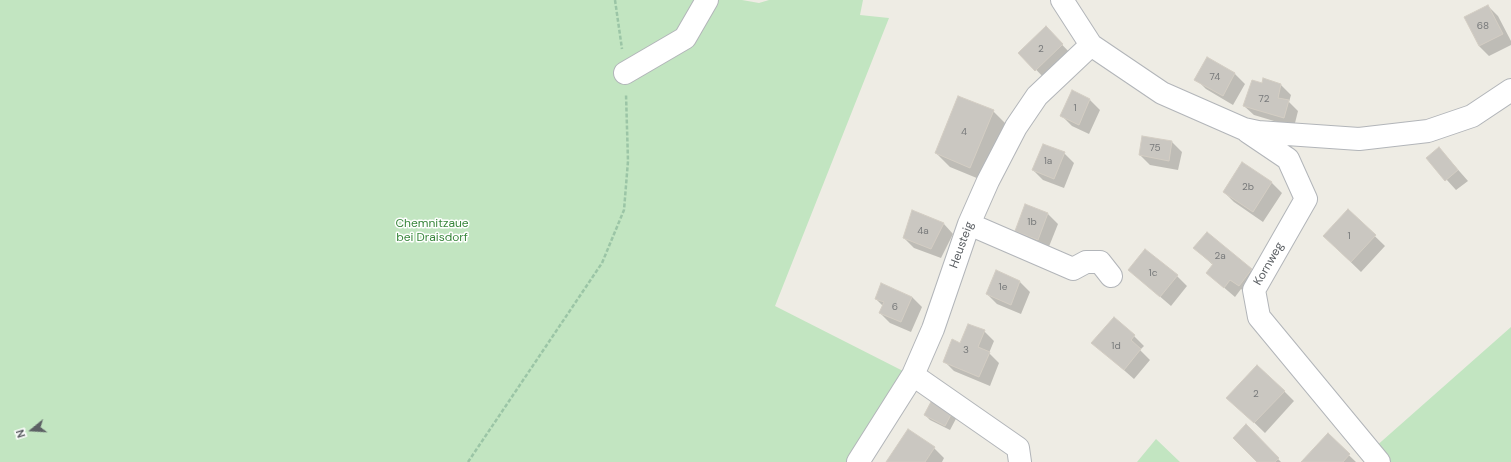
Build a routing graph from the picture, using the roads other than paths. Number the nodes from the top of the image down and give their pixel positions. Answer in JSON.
{"nodes":[{"id":1,"x":707,"y":0,"type":"edge"},
{"id":2,"x":1062,"y":0,"type":"edge"},
{"id":3,"x":1091,"y":45,"type":"junction"},
{"id":4,"x":625,"y":74,"type":"road end"},
{"id":5,"x":1511,"y":90,"type":"edge"},
{"id":6,"x":1252,"y":132,"type":"junction"},
{"id":7,"x":969,"y":224,"type":"junction"},
{"id":8,"x":1111,"y":276,"type":"dead end"},
{"id":9,"x":913,"y":375,"type":"junction"},
{"id":10,"x":858,"y":462,"type":"edge"},
{"id":11,"x":1020,"y":462,"type":"edge"},
{"id":12,"x":1379,"y":462,"type":"edge"}],
"edges":[{"from":1,"to":4,"type":"street"},
{"from":2,"to":3,"type":"street"},
{"from":3,"to":6,"type":"street"},
{"from":3,"to":7,"type":"street","name":"Heusteig"},
{"from":5,"to":6,"type":"street"},
{"from":6,"to":12,"type":"street","name":"Kornweg"},
{"from":7,"to":8,"type":"street"},
{"from":7,"to":9,"type":"street","name":"Heusteig"},
{"from":9,"to":10,"type":"street","name":"Heusteig"},
{"from":9,"to":11,"type":"street"}]}
